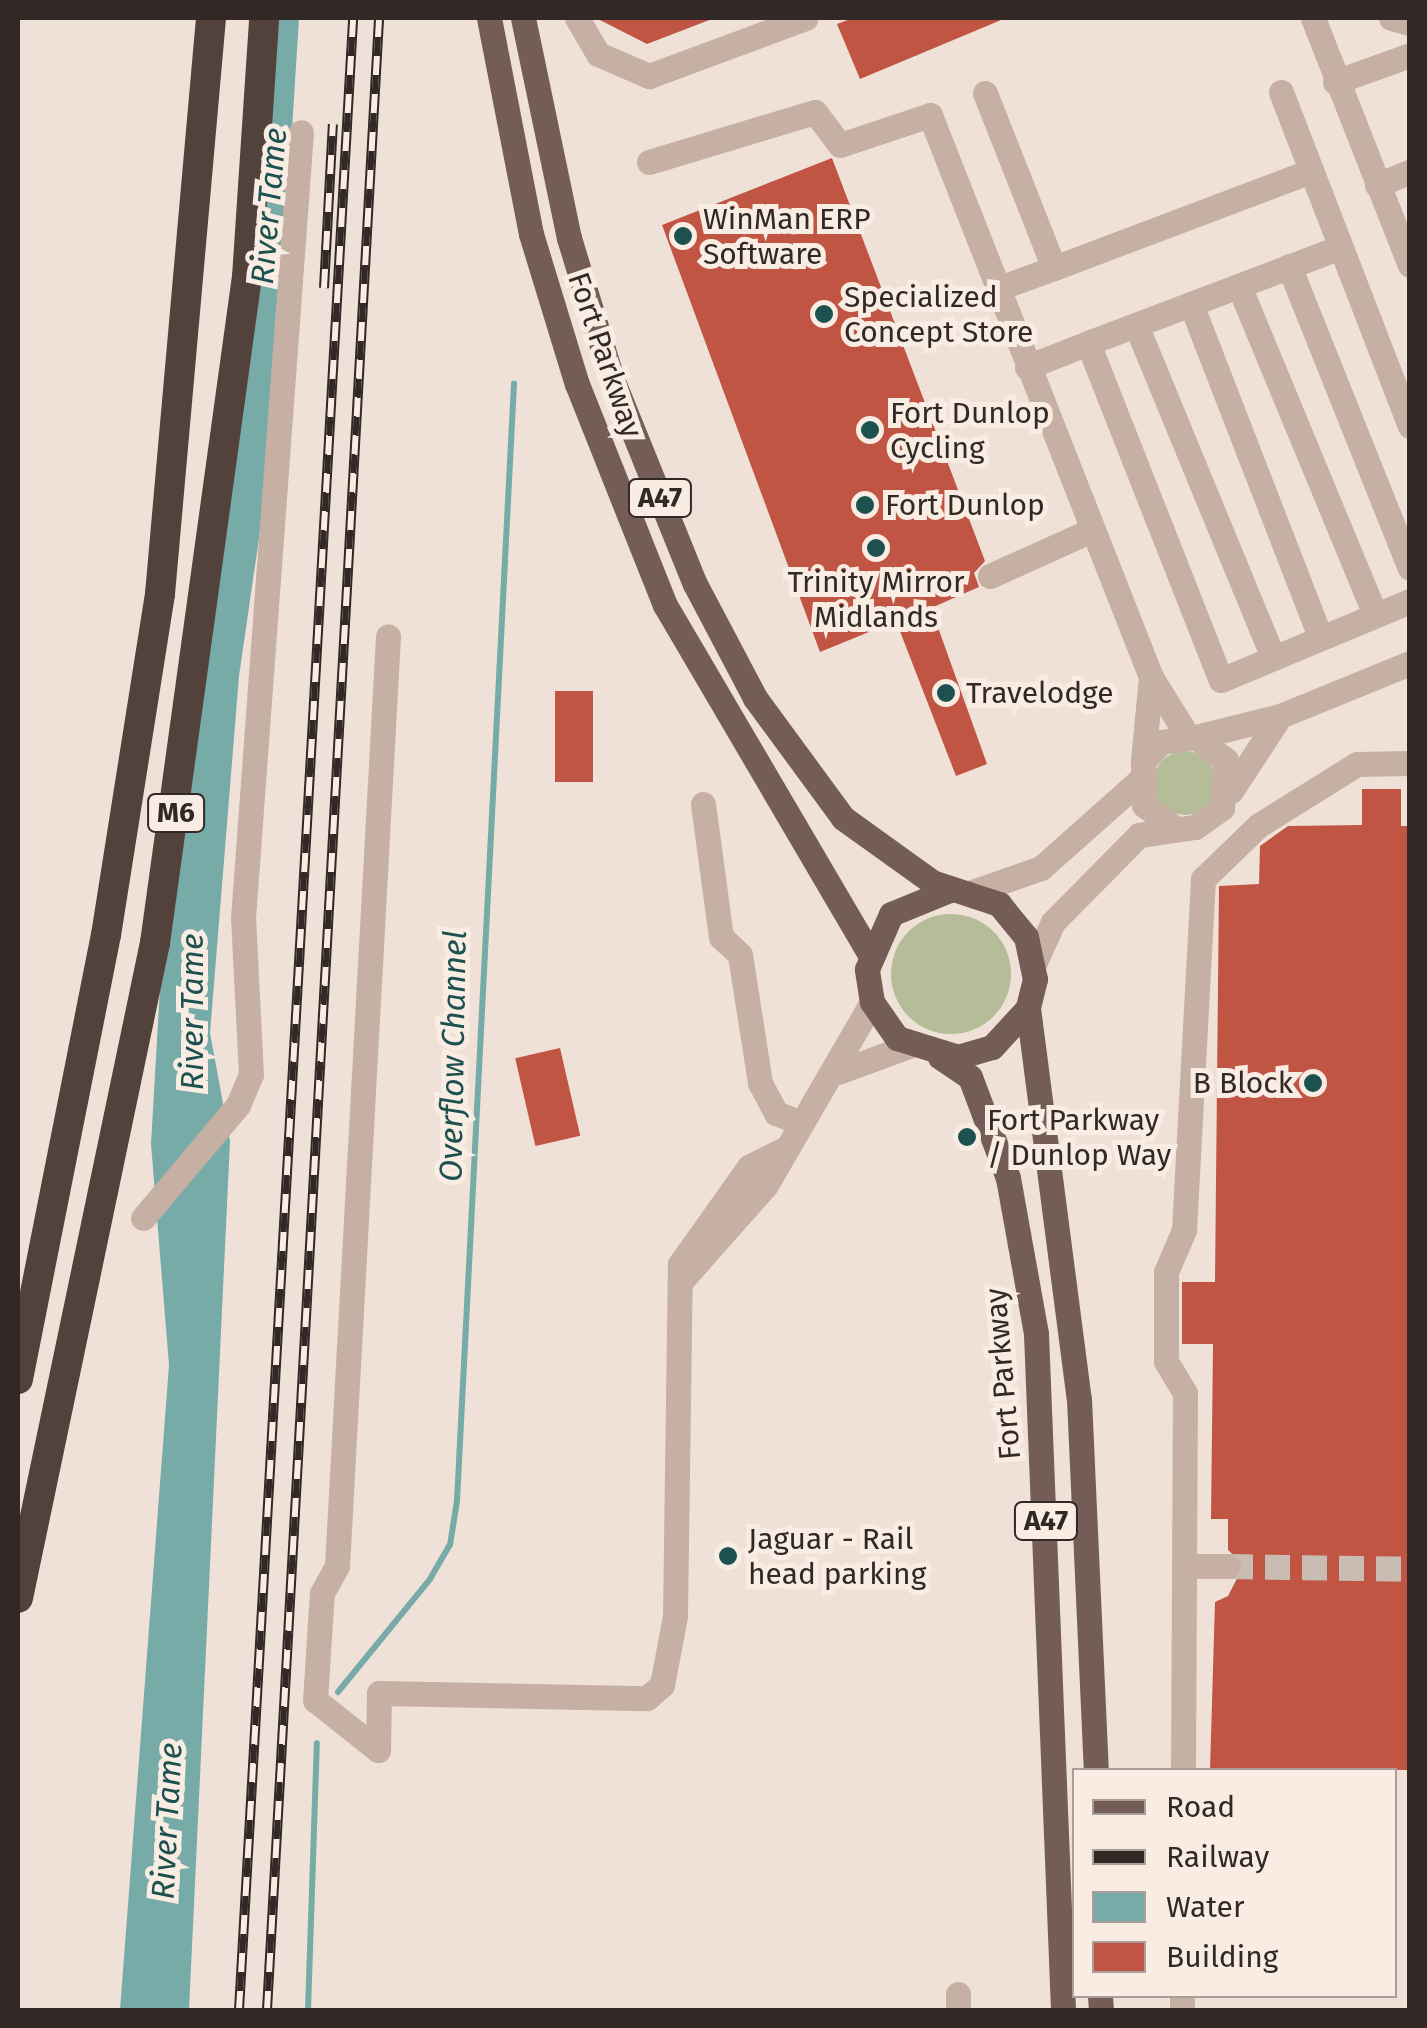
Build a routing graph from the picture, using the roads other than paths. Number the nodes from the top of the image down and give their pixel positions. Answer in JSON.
{"nodes":[{"id":1,"x":212,"y":18,"type":"edge"},
{"id":2,"x":264,"y":18,"type":"edge"},
{"id":3,"x":489,"y":18,"type":"edge"},
{"id":4,"x":523,"y":18,"type":"edge"},
{"id":5,"x":577,"y":18,"type":"edge"},
{"id":6,"x":806,"y":18,"type":"edge"},
{"id":7,"x":1313,"y":18,"type":"edge"},
{"id":8,"x":1390,"y":18,"type":"edge"},
{"id":9,"x":1410,"y":23,"type":"edge"},
{"id":10,"x":1410,"y":55,"type":"edge"},
{"id":11,"x":1336,"y":82,"type":"junction"},
{"id":12,"x":1281,"y":92,"type":"dead end"},
{"id":13,"x":985,"y":93,"type":"dead end"},
{"id":14,"x":301,"y":132,"type":"dead end"},
{"id":15,"x":649,"y":162,"type":"dead end"},
{"id":16,"x":1311,"y":170,"type":"junction"},
{"id":17,"x":1410,"y":172,"type":"edge"},
{"id":18,"x":1377,"y":185,"type":"junction"},
{"id":19,"x":1338,"y":248,"type":"junction"},
{"id":20,"x":1410,"y":265,"type":"edge"},
{"id":21,"x":1289,"y":266,"type":"junction"},
{"id":22,"x":1054,"y":268,"type":"junction"},
{"id":23,"x":1239,"y":286,"type":"junction"},
{"id":24,"x":998,"y":288,"type":"junction"},
{"id":25,"x":1190,"y":304,"type":"junction"},
{"id":26,"x":1136,"y":325,"type":"junction"},
{"id":27,"x":1088,"y":343,"type":"junction"},
{"id":28,"x":1027,"y":366,"type":"junction"},
{"id":29,"x":1410,"y":426,"type":"edge"},
{"id":30,"x":1092,"y":530,"type":"junction"},
{"id":31,"x":1410,"y":568,"type":"edge"},
{"id":32,"x":990,"y":576,"type":"dead end"},
{"id":33,"x":1410,"y":602,"type":"edge"},
{"id":34,"x":1375,"y":615,"type":"junction"},
{"id":35,"x":388,"y":636,"type":"dead end"},
{"id":36,"x":1320,"y":637,"type":"junction"},
{"id":37,"x":1273,"y":658,"type":"junction"},
{"id":38,"x":1410,"y":663,"type":"edge"},
{"id":39,"x":1151,"y":677,"type":"junction"},
{"id":40,"x":1280,"y":716,"type":"junction"},
{"id":41,"x":1192,"y":736,"type":"junction"},
{"id":42,"x":1410,"y":763,"type":"edge"},
{"id":43,"x":1141,"y":772,"type":"junction"},
{"id":44,"x":1228,"y":798,"type":"junction"},
{"id":45,"x":703,"y":804,"type":"dead end"},
{"id":46,"x":1172,"y":826,"type":"junction"},
{"id":47,"x":962,"y":890,"type":"junction"},
{"id":48,"x":869,"y":952,"type":"junction"},
{"id":49,"x":1034,"y":964,"type":"junction"},
{"id":50,"x":872,"y":1002,"type":"junction"},
{"id":51,"x":1028,"y":1008,"type":"junction"},
{"id":52,"x":908,"y":1046,"type":"junction"},
{"id":53,"x":940,"y":1057,"type":"junction"},
{"id":54,"x":838,"y":1072,"type":"junction"},
{"id":55,"x":801,"y":1123,"type":"junction"},
{"id":56,"x":142,"y":1218,"type":"dead end"},
{"id":57,"x":18,"y":1379,"type":"edge"},
{"id":58,"x":1184,"y":1566,"type":"junction"},
{"id":59,"x":1228,"y":1566,"type":"tunnel mouth"},
{"id":60,"x":18,"y":1598,"type":"edge"},
{"id":61,"x":1096,"y":1768,"type":"edge"},
{"id":62,"x":1183,"y":1768,"type":"edge"},
{"id":63,"x":1063,"y":2010,"type":"edge"}],
"edges":[{"from":1,"to":57,"type":"highway","number":"M6"},
{"from":2,"to":60,"type":"highway","number":"M6"},
{"from":3,"to":48,"type":"main road","name":"Fort Parkway","number":"A47"},
{"from":4,"to":47,"type":"main road","name":"Fort Parkway","number":"A47"},
{"from":5,"to":6,"type":"street"},
{"from":7,"to":11,"type":"street"},
{"from":8,"to":9,"type":"street"},
{"from":10,"to":11,"type":"street"},
{"from":11,"to":18,"type":"street"},
{"from":12,"to":16,"type":"street"},
{"from":13,"to":22,"type":"street"},
{"from":14,"to":56,"type":"street"},
{"from":15,"to":24,"type":"street"},
{"from":16,"to":19,"type":"street"},
{"from":16,"to":22,"type":"street"},
{"from":17,"to":18,"type":"street"},
{"from":18,"to":20,"type":"street"},
{"from":19,"to":21,"type":"street"},
{"from":19,"to":29,"type":"street"},
{"from":21,"to":23,"type":"street"},
{"from":21,"to":31,"type":"street"},
{"from":22,"to":24,"type":"street"},
{"from":23,"to":25,"type":"street"},
{"from":23,"to":34,"type":"street"},
{"from":24,"to":28,"type":"street"},
{"from":25,"to":26,"type":"street"},
{"from":25,"to":36,"type":"street"},
{"from":26,"to":27,"type":"street"},
{"from":26,"to":37,"type":"street"},
{"from":27,"to":28,"type":"street"},
{"from":27,"to":37,"type":"street"},
{"from":28,"to":30,"type":"street"},
{"from":30,"to":32,"type":"street"},
{"from":30,"to":39,"type":"street"},
{"from":33,"to":34,"type":"street"},
{"from":34,"to":36,"type":"street"},
{"from":35,"to":55,"type":"street"},
{"from":36,"to":37,"type":"street"},
{"from":38,"to":40,"type":"street"},
{"from":39,"to":41,"type":"street"},
{"from":39,"to":43,"type":"street"},
{"from":40,"to":41,"type":"street"},
{"from":40,"to":44,"type":"street"},
{"from":41,"to":43,"type":"street"},
{"from":41,"to":44,"type":"street"},
{"from":42,"to":58,"type":"street"},
{"from":43,"to":46,"type":"street"},
{"from":43,"to":47,"type":"street"},
{"from":44,"to":46,"type":"street"},
{"from":45,"to":55,"type":"street"},
{"from":46,"to":49,"type":"street"},
{"from":47,"to":48,"type":"main road"},
{"from":47,"to":49,"type":"main road","name":"Fort Parkway","number":"A47"},
{"from":48,"to":50,"type":"main road","name":"Fort Parkway","number":"A47"},
{"from":49,"to":51,"type":"main road","number":"A47"},
{"from":50,"to":52,"type":"main road"},
{"from":50,"to":54,"type":"street"},
{"from":51,"to":53,"type":"main road","name":"Fort Parkway","number":"A47"},
{"from":51,"to":61,"type":"main road","number":"A47"},
{"from":52,"to":53,"type":"main road","name":"Fort Parkway","number":"A47"},
{"from":52,"to":54,"type":"street"},
{"from":53,"to":63,"type":"main road","name":"Fort Parkway","number":"A47"},
{"from":54,"to":55,"type":"street"},
{"from":58,"to":59,"type":"street"},
{"from":58,"to":62,"type":"street"}]}
